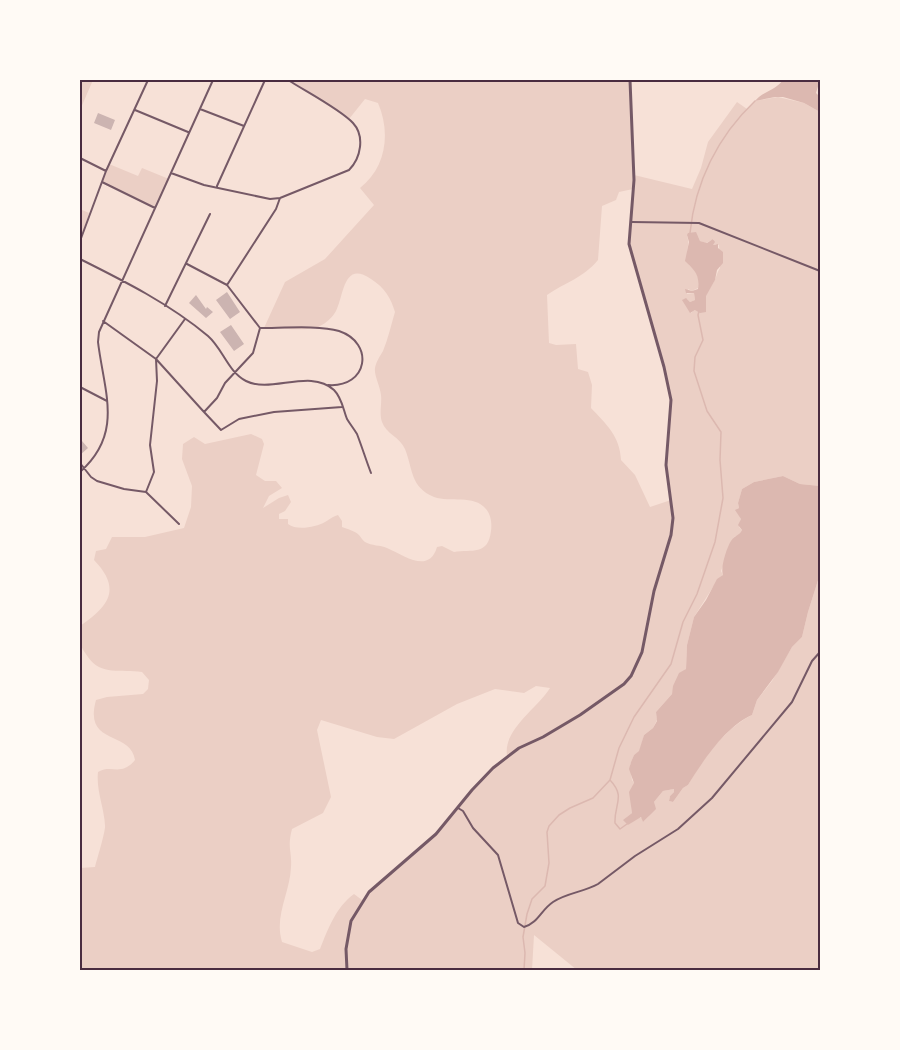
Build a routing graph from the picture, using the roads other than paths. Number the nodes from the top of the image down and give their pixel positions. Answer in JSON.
{"nodes":[{"id":1,"x":148,"y":80,"type":"edge"},
{"id":2,"x":213,"y":80,"type":"edge"},
{"id":3,"x":265,"y":80,"type":"edge"},
{"id":4,"x":288,"y":80,"type":"edge"},
{"id":5,"x":630,"y":80,"type":"edge"},
{"id":6,"x":200,"y":109,"type":"junction"},
{"id":7,"x":135,"y":110,"type":"junction"},
{"id":8,"x":244,"y":126,"type":"junction"},
{"id":9,"x":189,"y":132,"type":"junction"},
{"id":10,"x":80,"y":158,"type":"edge"},
{"id":11,"x":106,"y":171,"type":"junction"},
{"id":12,"x":171,"y":173,"type":"junction"},
{"id":13,"x":102,"y":182,"type":"junction"},
{"id":14,"x":217,"y":187,"type":"junction"},
{"id":15,"x":280,"y":198,"type":"junction"},
{"id":16,"x":155,"y":208,"type":"junction"},
{"id":17,"x":210,"y":214,"type":"dead end"},
{"id":18,"x":632,"y":222,"type":"junction"},
{"id":19,"x":80,"y":241,"type":"edge"},
{"id":20,"x":80,"y":259,"type":"edge"},
{"id":21,"x":187,"y":263,"type":"junction"},
{"id":22,"x":820,"y":272,"type":"edge"},
{"id":23,"x":124,"y":280,"type":"junction"},
{"id":24,"x":227,"y":285,"type":"junction"},
{"id":25,"x":165,"y":306,"type":"junction"},
{"id":26,"x":185,"y":319,"type":"junction"},
{"id":27,"x":103,"y":321,"type":"junction"},
{"id":28,"x":260,"y":328,"type":"junction"},
{"id":29,"x":156,"y":359,"type":"junction"},
{"id":30,"x":234,"y":372,"type":"junction"},
{"id":31,"x":328,"y":385,"type":"junction"},
{"id":32,"x":80,"y":387,"type":"edge"},
{"id":33,"x":107,"y":401,"type":"junction"},
{"id":34,"x":343,"y":407,"type":"junction"},
{"id":35,"x":204,"y":412,"type":"junction"},
{"id":36,"x":80,"y":463,"type":"edge"},
{"id":37,"x":84,"y":467,"type":"junction"},
{"id":38,"x":80,"y":472,"type":"edge"},
{"id":39,"x":371,"y":473,"type":"dead end"},
{"id":40,"x":146,"y":492,"type":"junction"},
{"id":41,"x":179,"y":524,"type":"dead end"},
{"id":42,"x":820,"y":652,"type":"edge"},
{"id":43,"x":458,"y":808,"type":"junction"},
{"id":44,"x":347,"y":970,"type":"edge"}],
"edges":[{"from":1,"to":7,"type":"street"},
{"from":2,"to":6,"type":"street"},
{"from":3,"to":8,"type":"street"},
{"from":4,"to":15,"type":"street"},
{"from":5,"to":18,"type":"street"},
{"from":6,"to":8,"type":"street"},
{"from":6,"to":9,"type":"street"},
{"from":7,"to":9,"type":"street"},
{"from":7,"to":11,"type":"street"},
{"from":8,"to":14,"type":"street"},
{"from":9,"to":12,"type":"street"},
{"from":10,"to":11,"type":"street"},
{"from":11,"to":13,"type":"street"},
{"from":12,"to":14,"type":"street"},
{"from":12,"to":16,"type":"street"},
{"from":13,"to":16,"type":"street"},
{"from":13,"to":19,"type":"street"},
{"from":14,"to":15,"type":"street"},
{"from":15,"to":24,"type":"street"},
{"from":16,"to":23,"type":"street"},
{"from":17,"to":21,"type":"street"},
{"from":18,"to":22,"type":"street"},
{"from":18,"to":43,"type":"street"},
{"from":20,"to":23,"type":"street"},
{"from":21,"to":24,"type":"street"},
{"from":21,"to":25,"type":"street"},
{"from":23,"to":25,"type":"street"},
{"from":23,"to":27,"type":"street"},
{"from":24,"to":28,"type":"street"},
{"from":25,"to":26,"type":"street"},
{"from":26,"to":29,"type":"street"},
{"from":26,"to":30,"type":"street"},
{"from":27,"to":29,"type":"street"},
{"from":27,"to":33,"type":"street"},
{"from":28,"to":30,"type":"street"},
{"from":28,"to":31,"type":"street"},
{"from":29,"to":35,"type":"street"},
{"from":29,"to":40,"type":"street"},
{"from":30,"to":31,"type":"street"},
{"from":30,"to":35,"type":"street"},
{"from":31,"to":34,"type":"street"},
{"from":32,"to":33,"type":"street"},
{"from":33,"to":37,"type":"street"},
{"from":34,"to":35,"type":"street"},
{"from":34,"to":39,"type":"street"},
{"from":36,"to":37,"type":"street"},
{"from":37,"to":38,"type":"street"},
{"from":37,"to":40,"type":"street"},
{"from":40,"to":41,"type":"street"},
{"from":42,"to":43,"type":"street"},
{"from":43,"to":44,"type":"street"}]}
